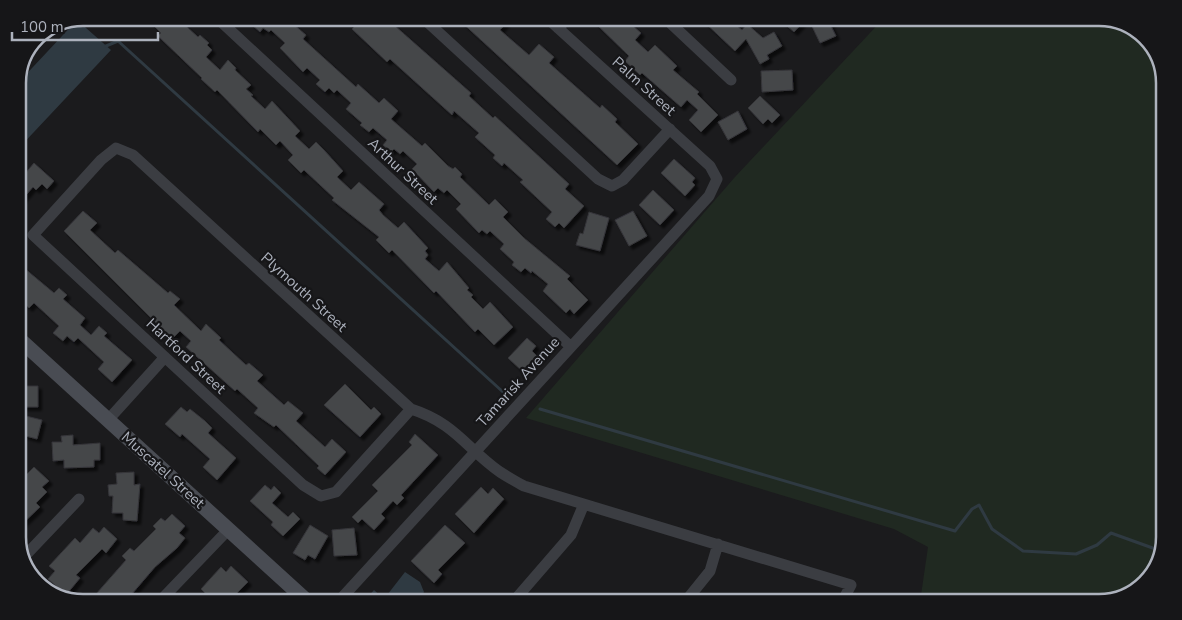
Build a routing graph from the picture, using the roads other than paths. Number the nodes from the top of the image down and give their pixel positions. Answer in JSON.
{"nodes":[{"id":1,"x":225,"y":26,"type":"edge"},
{"id":2,"x":432,"y":26,"type":"edge"},
{"id":3,"x":556,"y":26,"type":"edge"},
{"id":4,"x":674,"y":26,"type":"edge"},
{"id":5,"x":558,"y":28,"type":"joint"},
{"id":6,"x":731,"y":80,"type":"dead end"},
{"id":7,"x":670,"y":130,"type":"junction"},
{"id":8,"x":116,"y":148,"type":"joint"},
{"id":9,"x":717,"y":180,"type":"joint"},
{"id":10,"x":26,"y":345,"type":"edge"},
{"id":11,"x":570,"y":346,"type":"junction"},
{"id":12,"x":165,"y":357,"type":"junction"},
{"id":13,"x":411,"y":409,"type":"junction"},
{"id":14,"x":108,"y":420,"type":"junction"},
{"id":15,"x":476,"y":451,"type":"junction"},
{"id":16,"x":79,"y":499,"type":"dead end"},
{"id":17,"x":584,"y":504,"type":"junction"},
{"id":18,"x":229,"y":530,"type":"junction"},
{"id":19,"x":718,"y":544,"type":"junction"},
{"id":20,"x":28,"y":552,"type":"edge"},
{"id":21,"x":167,"y":594,"type":"edge"},
{"id":22,"x":299,"y":594,"type":"edge"},
{"id":23,"x":345,"y":594,"type":"edge"},
{"id":24,"x":520,"y":594,"type":"edge"},
{"id":25,"x":691,"y":594,"type":"edge"},
{"id":26,"x":846,"y":594,"type":"edge"}],
"edges":[{"from":1,"to":11,"type":"street","name":"Arthur Street"},
{"from":2,"to":7,"type":"street"},
{"from":3,"to":5,"type":"street","name":"Palm Street"},
{"from":4,"to":6,"type":"street"},
{"from":5,"to":7,"type":"street","name":"Palm Street"},
{"from":7,"to":9,"type":"street","name":"Palm Street"},
{"from":8,"to":12,"type":"street","name":"Hartford Street"},
{"from":8,"to":13,"type":"street","name":"Plymouth Street"},
{"from":9,"to":11,"type":"street","name":"Tamarisk Avenue"},
{"from":10,"to":14,"type":"street","name":"Muscatel Street"},
{"from":11,"to":15,"type":"street","name":"Tamarisk Avenue"},
{"from":12,"to":13,"type":"street","name":"Hartford Street"},
{"from":12,"to":14,"type":"street"},
{"from":13,"to":15,"type":"street","name":"Plymouth Street"},
{"from":14,"to":18,"type":"street","name":"Muscatel Street"},
{"from":15,"to":17,"type":"street","name":"Plymouth Street"},
{"from":15,"to":23,"type":"street","name":"Tamarisk Avenue"},
{"from":16,"to":20,"type":"street"},
{"from":17,"to":19,"type":"street","name":"Plymouth Street"},
{"from":17,"to":24,"type":"street"},
{"from":18,"to":21,"type":"street"},
{"from":18,"to":22,"type":"street","name":"Muscatel Street"},
{"from":19,"to":25,"type":"street"},
{"from":19,"to":26,"type":"street","name":"Plymouth Street"}]}
